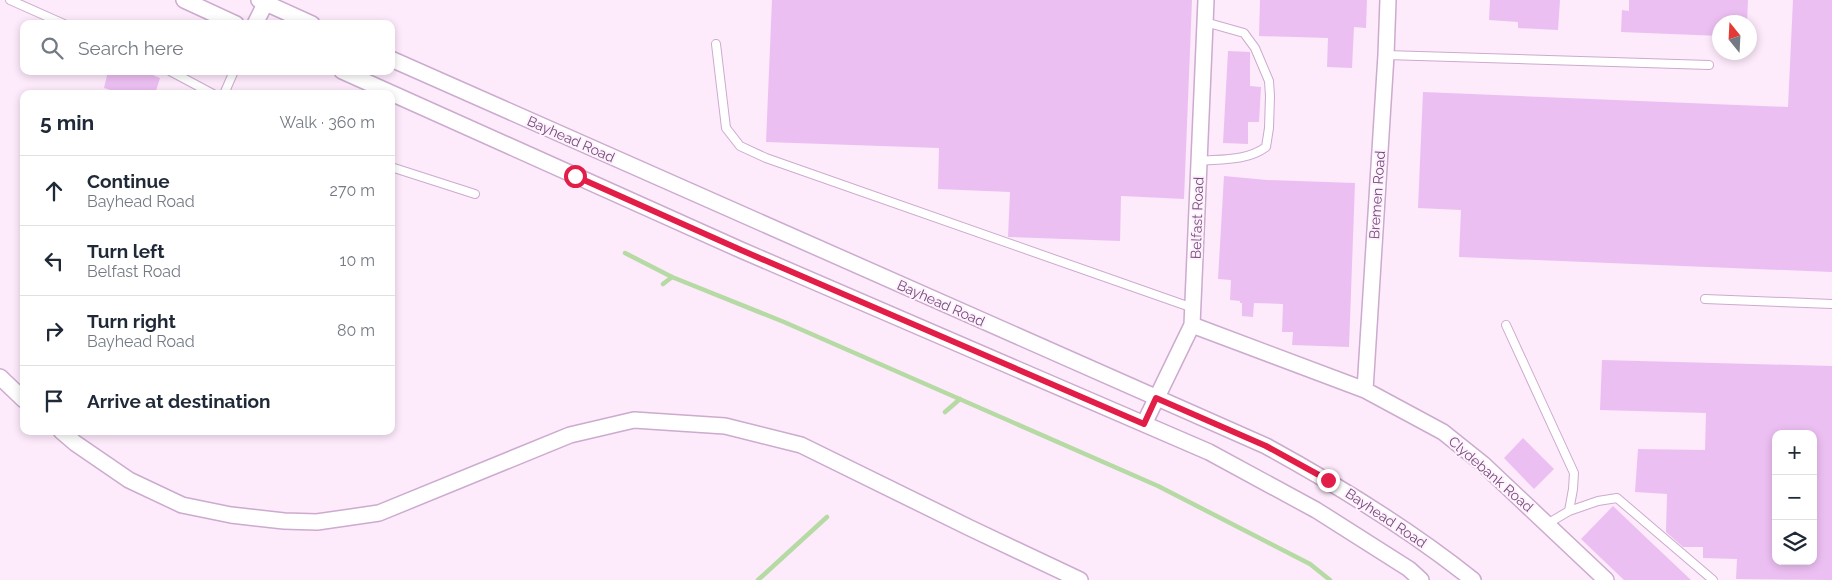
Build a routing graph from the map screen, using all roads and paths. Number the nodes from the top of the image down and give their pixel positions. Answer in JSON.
{"nodes":[{"id":1,"x":10,"y":0,"type":"edge"},
{"id":2,"x":184,"y":0,"type":"edge"},
{"id":3,"x":1206,"y":0,"type":"edge"},
{"id":4,"x":1388,"y":0,"type":"edge"},
{"id":5,"x":263,"y":1,"type":"edge"},
{"id":6,"x":55,"y":20,"type":"edge"},
{"id":7,"x":227,"y":20,"type":"edge"},
{"id":8,"x":256,"y":20,"type":"edge"},
{"id":9,"x":303,"y":20,"type":"edge"},
{"id":10,"x":1205,"y":22,"type":"junction"},
{"id":11,"x":716,"y":44,"type":"dead end"},
{"id":12,"x":1386,"y":55,"type":"junction"},
{"id":13,"x":395,"y":61,"type":"edge"},
{"id":14,"x":1709,"y":66,"type":"dead end"},
{"id":15,"x":177,"y":75,"type":"edge"},
{"id":16,"x":232,"y":75,"type":"edge"},
{"id":17,"x":351,"y":75,"type":"edge"},
{"id":18,"x":206,"y":90,"type":"edge"},
{"id":19,"x":226,"y":90,"type":"edge"},
{"id":20,"x":384,"y":90,"type":"edge"},
{"id":21,"x":395,"y":95,"type":"edge"},
{"id":22,"x":1199,"y":161,"type":"junction"},
{"id":23,"x":395,"y":168,"type":"edge"},
{"id":24,"x":475,"y":194,"type":"dead end"},
{"id":25,"x":1705,"y":298,"type":"dead end"},
{"id":26,"x":1832,"y":304,"type":"edge"},
{"id":27,"x":1193,"y":308,"type":"junction"},
{"id":28,"x":1192,"y":325,"type":"junction"},
{"id":29,"x":1506,"y":325,"type":"dead end"},
{"id":30,"x":0,"y":377,"type":"edge"},
{"id":31,"x":1365,"y":390,"type":"junction"},
{"id":32,"x":20,"y":396,"type":"edge"},
{"id":33,"x":1156,"y":398,"type":"junction"},
{"id":34,"x":1144,"y":424,"type":"junction"},
{"id":35,"x":66,"y":435,"type":"edge"},
{"id":36,"x":1569,"y":511,"type":"junction"},
{"id":37,"x":1546,"y":524,"type":"junction"},
{"id":38,"x":1080,"y":580,"type":"edge"},
{"id":39,"x":1421,"y":580,"type":"edge"},
{"id":40,"x":1473,"y":580,"type":"edge"},
{"id":41,"x":1606,"y":580,"type":"edge"},
{"id":42,"x":1713,"y":580,"type":"edge"}],
"edges":[{"from":1,"to":6,"type":"lane"},
{"from":2,"to":7,"type":"street"},
{"from":3,"to":10,"type":"street","name":"Belfast Road"},
{"from":4,"to":12,"type":"street","name":"Bremen Road"},
{"from":5,"to":8,"type":"street"},
{"from":5,"to":9,"type":"street"},
{"from":10,"to":22,"type":"street","name":"Belfast Road"},
{"from":10,"to":22,"type":"lane"},
{"from":11,"to":27,"type":"lane"},
{"from":12,"to":14,"type":"lane"},
{"from":12,"to":31,"type":"street","name":"Bremen Road"},
{"from":13,"to":33,"type":"street","name":"Bayhead Road"},
{"from":15,"to":18,"type":"lane"},
{"from":16,"to":19,"type":"lane"},
{"from":17,"to":20,"type":"street"},
{"from":21,"to":34,"type":"street"},
{"from":22,"to":27,"type":"street","name":"Belfast Road"},
{"from":23,"to":24,"type":"lane"},
{"from":25,"to":26,"type":"lane"},
{"from":27,"to":28,"type":"street","name":"Belfast Road"},
{"from":28,"to":31,"type":"street","name":"Clydebank Road"},
{"from":28,"to":33,"type":"street","name":"Belfast Road"},
{"from":29,"to":36,"type":"lane"},
{"from":30,"to":32,"type":"street"},
{"from":31,"to":37,"type":"street","name":"Clydebank Road"},
{"from":33,"to":34,"type":"street","name":"Belfast Road"},
{"from":33,"to":40,"type":"street","name":"Bayhead Road"},
{"from":34,"to":39,"type":"street"},
{"from":35,"to":38,"type":"street"},
{"from":36,"to":37,"type":"lane"},
{"from":36,"to":42,"type":"lane"},
{"from":37,"to":41,"type":"street","name":"Clydebank Road"}]}
